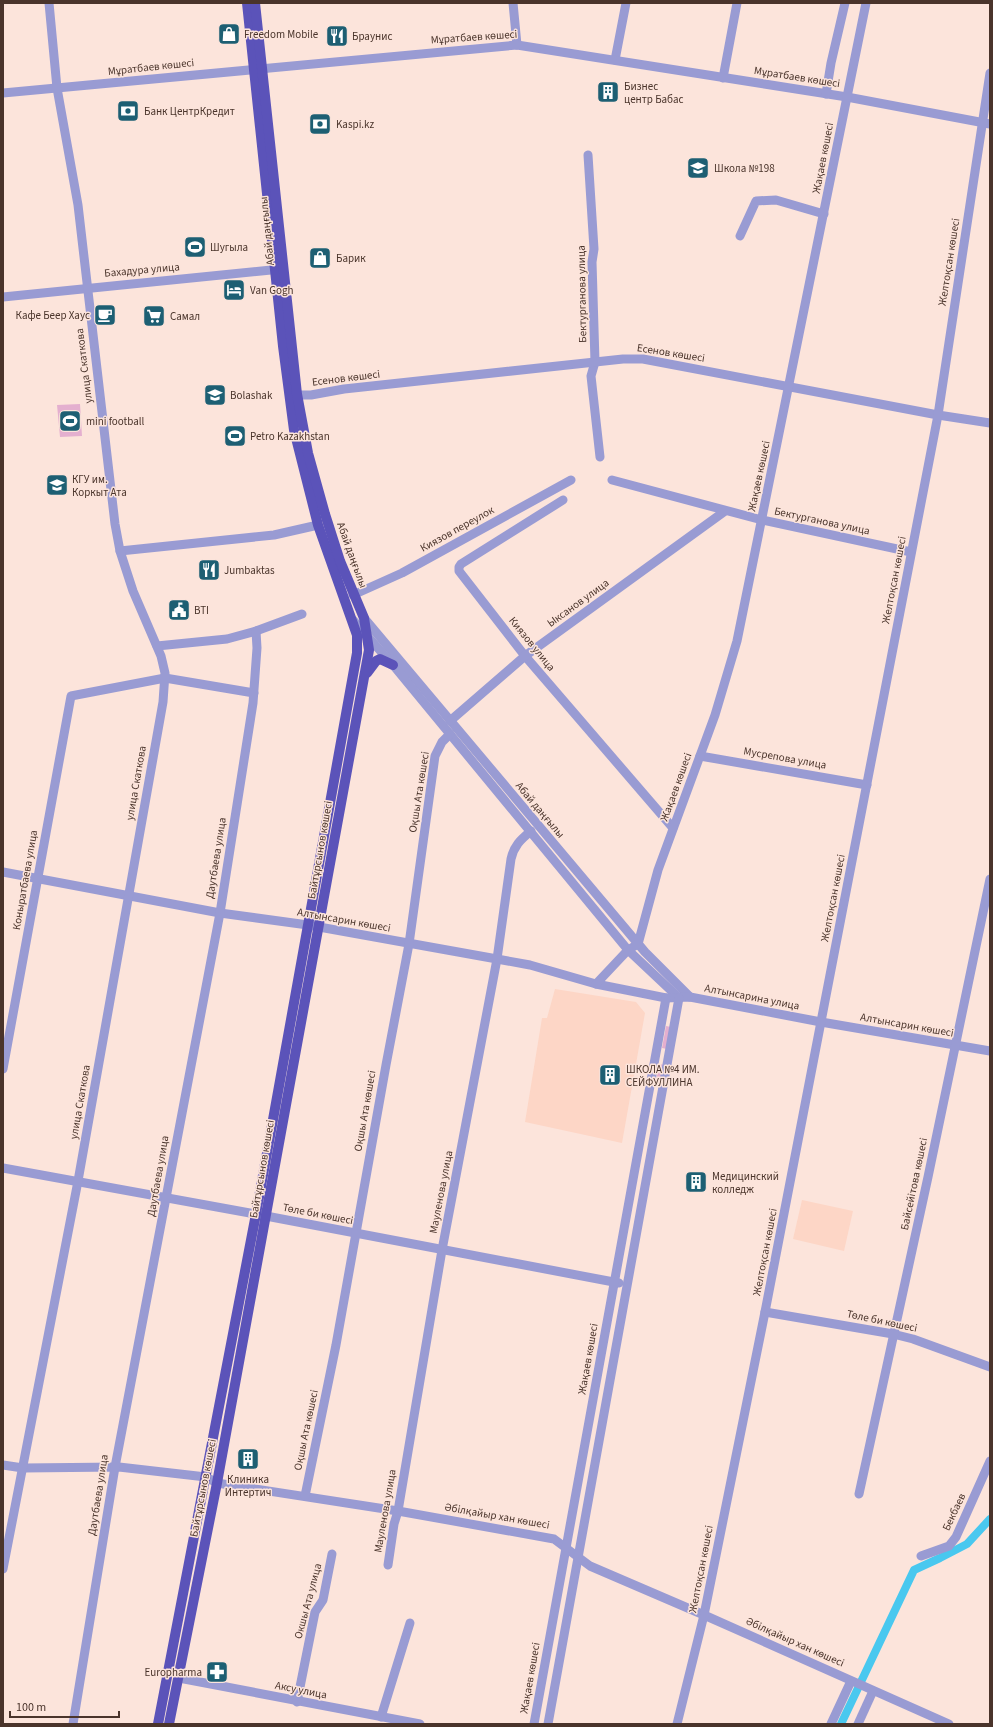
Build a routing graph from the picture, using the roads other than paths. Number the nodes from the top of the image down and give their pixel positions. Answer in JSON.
{"nodes":[{"id":1,"x":49,"y":3,"type":"edge"},
{"id":2,"x":247,"y":3,"type":"edge"},
{"id":3,"x":255,"y":3,"type":"edge"},
{"id":4,"x":512,"y":3,"type":"edge"},
{"id":5,"x":626,"y":3,"type":"edge"},
{"id":6,"x":737,"y":3,"type":"edge"},
{"id":7,"x":845,"y":3,"type":"edge"},
{"id":8,"x":866,"y":3,"type":"edge"},
{"id":9,"x":517,"y":45,"type":"junction"},
{"id":10,"x":615,"y":60,"type":"junction"},
{"id":11,"x":258,"y":68,"type":"junction"},
{"id":12,"x":990,"y":73,"type":"edge"},
{"id":13,"x":723,"y":78,"type":"junction"},
{"id":14,"x":57,"y":88,"type":"junction"},
{"id":15,"x":3,"y":93,"type":"edge"},
{"id":16,"x":826,"y":94,"type":"junction"},
{"id":17,"x":847,"y":97,"type":"junction"},
{"id":18,"x":986,"y":123,"type":"edge"},
{"id":19,"x":588,"y":155,"type":"dead end"},
{"id":20,"x":824,"y":214,"type":"junction"},
{"id":21,"x":740,"y":236,"type":"dead end"},
{"id":22,"x":279,"y":270,"type":"junction"},
{"id":23,"x":87,"y":287,"type":"junction"},
{"id":24,"x":3,"y":296,"type":"edge"},
{"id":25,"x":595,"y":362,"type":"junction"},
{"id":26,"x":789,"y":387,"type":"junction"},
{"id":27,"x":292,"y":395,"type":"junction"},
{"id":28,"x":938,"y":415,"type":"junction"},
{"id":29,"x":990,"y":423,"type":"edge"},
{"id":30,"x":600,"y":457,"type":"dead end"},
{"id":31,"x":570,"y":480,"type":"dead end"},
{"id":32,"x":612,"y":480,"type":"dead end"},
{"id":33,"x":563,"y":500,"type":"dead end"},
{"id":34,"x":725,"y":511,"type":"junction"},
{"id":35,"x":319,"y":519,"type":"junction"},
{"id":36,"x":762,"y":520,"type":"junction"},
{"id":37,"x":120,"y":551,"type":"junction"},
{"id":38,"x":912,"y":552,"type":"junction"},
{"id":39,"x":353,"y":596,"type":"junction"},
{"id":40,"x":302,"y":614,"type":"dead end"},
{"id":41,"x":364,"y":618,"type":"junction"},
{"id":42,"x":353,"y":620,"type":"junction"},
{"id":43,"x":256,"y":631,"type":"junction"},
{"id":44,"x":368,"y":638,"type":"junction"},
{"id":45,"x":157,"y":646,"type":"junction"},
{"id":46,"x":525,"y":656,"type":"junction"},
{"id":47,"x":393,"y":665,"type":"junction"},
{"id":48,"x":164,"y":678,"type":"junction"},
{"id":49,"x":364,"y":679,"type":"junction"},
{"id":50,"x":254,"y":693,"type":"junction"},
{"id":51,"x":450,"y":721,"type":"junction"},
{"id":52,"x":450,"y":734,"type":"junction"},
{"id":53,"x":700,"y":756,"type":"junction"},
{"id":54,"x":867,"y":785,"type":"junction"},
{"id":55,"x":673,"y":828,"type":"junction"},
{"id":56,"x":531,"y":831,"type":"junction"},
{"id":57,"x":3,"y":872,"type":"edge"},
{"id":58,"x":37,"y":878,"type":"junction"},
{"id":59,"x":990,"y":878,"type":"edge"},
{"id":60,"x":129,"y":894,"type":"junction"},
{"id":61,"x":220,"y":913,"type":"junction"},
{"id":62,"x":308,"y":925,"type":"junction"},
{"id":63,"x":318,"y":927,"type":"junction"},
{"id":64,"x":409,"y":944,"type":"junction"},
{"id":65,"x":638,"y":944,"type":"junction"},
{"id":66,"x":628,"y":950,"type":"junction"},
{"id":67,"x":497,"y":959,"type":"junction"},
{"id":68,"x":596,"y":984,"type":"junction"},
{"id":69,"x":690,"y":997,"type":"junction"},
{"id":70,"x":666,"y":998,"type":"junction"},
{"id":71,"x":679,"y":998,"type":"junction"},
{"id":72,"x":821,"y":1022,"type":"junction"},
{"id":73,"x":955,"y":1045,"type":"junction"},
{"id":74,"x":990,"y":1051,"type":"edge"},
{"id":75,"x":3,"y":1069,"type":"edge"},
{"id":76,"x":3,"y":1168,"type":"edge"},
{"id":77,"x":78,"y":1181,"type":"junction"},
{"id":78,"x":166,"y":1197,"type":"junction"},
{"id":79,"x":261,"y":1215,"type":"junction"},
{"id":80,"x":355,"y":1233,"type":"junction"},
{"id":81,"x":442,"y":1250,"type":"junction"},
{"id":82,"x":614,"y":1282,"type":"junction"},
{"id":83,"x":628,"y":1285,"type":"junction"},
{"id":84,"x":766,"y":1312,"type":"junction"},
{"id":85,"x":894,"y":1334,"type":"junction"},
{"id":86,"x":990,"y":1367,"type":"edge"},
{"id":87,"x":990,"y":1461,"type":"edge"},
{"id":88,"x":3,"y":1465,"type":"edge"},
{"id":89,"x":115,"y":1467,"type":"junction"},
{"id":90,"x":23,"y":1468,"type":"junction"},
{"id":91,"x":206,"y":1477,"type":"junction"},
{"id":92,"x":217,"y":1483,"type":"junction"},
{"id":93,"x":859,"y":1494,"type":"dead end"},
{"id":94,"x":305,"y":1496,"type":"junction"},
{"id":95,"x":398,"y":1511,"type":"junction"},
{"id":96,"x":565,"y":1547,"type":"junction"},
{"id":97,"x":332,"y":1554,"type":"dead end"},
{"id":98,"x":922,"y":1556,"type":"dead end"},
{"id":99,"x":579,"y":1557,"type":"junction"},
{"id":100,"x":388,"y":1564,"type":"dead end"},
{"id":101,"x":3,"y":1569,"type":"edge"},
{"id":102,"x":704,"y":1615,"type":"junction"},
{"id":103,"x":410,"y":1623,"type":"dead end"},
{"id":104,"x":178,"y":1678,"type":"junction"},
{"id":105,"x":851,"y":1681,"type":"junction"},
{"id":106,"x":873,"y":1691,"type":"junction"},
{"id":107,"x":297,"y":1702,"type":"junction"},
{"id":108,"x":380,"y":1717,"type":"junction"},
{"id":109,"x":73,"y":1724,"type":"edge"},
{"id":110,"x":158,"y":1724,"type":"edge"},
{"id":111,"x":169,"y":1724,"type":"edge"},
{"id":112,"x":420,"y":1724,"type":"edge"},
{"id":113,"x":534,"y":1724,"type":"edge"},
{"id":114,"x":548,"y":1724,"type":"edge"},
{"id":115,"x":677,"y":1724,"type":"edge"},
{"id":116,"x":831,"y":1724,"type":"edge"},
{"id":117,"x":858,"y":1724,"type":"edge"},
{"id":118,"x":949,"y":1724,"type":"edge"}],
"edges":[{"from":1,"to":14,"type":"street","name":"улица Скаткова"},
{"from":2,"to":11,"type":"main road","name":"Абай даңғылы"},
{"from":3,"to":11,"type":"main road","name":"Абай даңғылы"},
{"from":4,"to":9,"type":"street"},
{"from":5,"to":10,"type":"street"},
{"from":6,"to":13,"type":"street"},
{"from":7,"to":16,"type":"street"},
{"from":8,"to":17,"type":"street","name":"Жақаев көшесі"},
{"from":9,"to":10,"type":"street","name":"Мұратбаев көшесі"},
{"from":9,"to":11,"type":"street","name":"Мұратбаев көшесі"},
{"from":10,"to":13,"type":"street","name":"Мұратбаев көшесі"},
{"from":11,"to":14,"type":"street","name":"Мұратбаев көшесі"},
{"from":11,"to":22,"type":"main road","name":"Абай даңғылы"},
{"from":12,"to":18,"type":"street","name":"Желтоқсан көшесі"},
{"from":13,"to":16,"type":"street","name":"Мұратбаев көшесі"},
{"from":14,"to":15,"type":"street","name":"Мұратбаев көшесі"},
{"from":14,"to":23,"type":"street","name":"улица Скаткова"},
{"from":16,"to":17,"type":"street","name":"Мұратбаев көшесі"},
{"from":17,"to":18,"type":"street","name":"Мұратбаев көшесі"},
{"from":17,"to":20,"type":"street","name":"Жақаев көшесі"},
{"from":18,"to":28,"type":"street","name":"Желтоқсан көшесі"},
{"from":19,"to":25,"type":"street","name":"Бектурганова улица"},
{"from":20,"to":21,"type":"street"},
{"from":20,"to":26,"type":"street","name":"Жақаев көшесі"},
{"from":22,"to":23,"type":"street","name":"Бахадура улица"},
{"from":22,"to":27,"type":"main road","name":"Абай даңғылы"},
{"from":23,"to":24,"type":"street","name":"Бахадура улица"},
{"from":23,"to":37,"type":"street","name":"улица Скаткова"},
{"from":25,"to":26,"type":"street","name":"Есенов көшесі"},
{"from":25,"to":27,"type":"street","name":"Есенов көшесі"},
{"from":25,"to":30,"type":"street","name":"Бектурганова улица"},
{"from":26,"to":28,"type":"street","name":"Есенов көшесі"},
{"from":26,"to":36,"type":"street","name":"Жақаев көшесі"},
{"from":27,"to":35,"type":"main road","name":"Абай даңғылы"},
{"from":28,"to":29,"type":"street","name":"Есенов көшесі"},
{"from":28,"to":38,"type":"street","name":"Желтоқсан көшесі"},
{"from":31,"to":39,"type":"street","name":"Киязов переулок"},
{"from":32,"to":34,"type":"street","name":"Бектурганова улица"},
{"from":33,"to":46,"type":"street","name":"Киязов улица"},
{"from":34,"to":36,"type":"street","name":"Бектурганова улица"},
{"from":34,"to":46,"type":"street","name":"Ыксанов улица"},
{"from":35,"to":37,"type":"street"},
{"from":35,"to":39,"type":"main road","name":"Абай даңғылы"},
{"from":35,"to":42,"type":"main road","name":"Абай даңғылы"},
{"from":36,"to":38,"type":"street","name":"Бектурганова улица"},
{"from":36,"to":53,"type":"street","name":"Жақаев көшесі"},
{"from":37,"to":45,"type":"street","name":"улица Скаткова"},
{"from":38,"to":54,"type":"street","name":"Желтоқсан көшесі"},
{"from":39,"to":41,"type":"main road","name":"Абай даңғылы"},
{"from":40,"to":43,"type":"street"},
{"from":41,"to":44,"type":"main road","name":"Байтұрсынов көшесі"},
{"from":41,"to":51,"type":"street","name":"Абай даңғылы"},
{"from":42,"to":44,"type":"street","name":"Абай даңғылы"},
{"from":42,"to":62,"type":"main road","name":"Байтұрсынов көшесі"},
{"from":43,"to":45,"type":"street"},
{"from":43,"to":50,"type":"street","name":"Даутбаева улица"},
{"from":44,"to":47,"type":"street","name":"Абай даңғылы"},
{"from":44,"to":49,"type":"main road","name":"Байтұрсынов көшесі"},
{"from":45,"to":48,"type":"street","name":"улица Скаткова"},
{"from":46,"to":51,"type":"street","name":"Ыксанов улица"},
{"from":46,"to":55,"type":"street","name":"Киязов улица"},
{"from":47,"to":49,"type":"main road"},
{"from":47,"to":52,"type":"street","name":"Абай даңғылы"},
{"from":48,"to":50,"type":"street"},
{"from":48,"to":58,"type":"street","name":"Коныратбаева улица"},
{"from":48,"to":60,"type":"street","name":"улица Скаткова"},
{"from":49,"to":63,"type":"main road","name":"Байтұрсынов көшесі"},
{"from":50,"to":61,"type":"street","name":"Даутбаева улица"},
{"from":51,"to":65,"type":"street","name":"Абай даңғылы"},
{"from":52,"to":56,"type":"street","name":"Абай даңғылы"},
{"from":52,"to":64,"type":"street","name":"Оқшы Ата көшесі"},
{"from":53,"to":54,"type":"street","name":"Мусрепова улица"},
{"from":53,"to":55,"type":"street","name":"Жақаев көшесі"},
{"from":54,"to":72,"type":"street","name":"Желтоқсан көшесі"},
{"from":55,"to":65,"type":"street","name":"Жақаев көшесі"},
{"from":56,"to":66,"type":"street","name":"Абай даңғылы"},
{"from":56,"to":67,"type":"street","name":"Мауленова улица"},
{"from":57,"to":58,"type":"street","name":"Алтынсарин көшесі"},
{"from":58,"to":60,"type":"street","name":"Алтынсарин көшесі"},
{"from":58,"to":75,"type":"street","name":"Коныратбаева улица"},
{"from":59,"to":73,"type":"street","name":"Байсейітова көшесі"},
{"from":60,"to":61,"type":"street","name":"Алтынсарин көшесі"},
{"from":60,"to":77,"type":"street","name":"улица Скаткова"},
{"from":61,"to":62,"type":"street","name":"Алтынсарин көшесі"},
{"from":61,"to":78,"type":"street","name":"Даутбаева улица"},
{"from":62,"to":63,"type":"street","name":"Алтынсарин көшесі"},
{"from":62,"to":79,"type":"main road","name":"Байтұрсынов көшесі"},
{"from":63,"to":64,"type":"street","name":"Алтынсарин көшесі"},
{"from":63,"to":79,"type":"main road","name":"Байтұрсынов көшесі"},
{"from":64,"to":67,"type":"street","name":"Алтынсарин көшесі"},
{"from":64,"to":80,"type":"street","name":"Оқшы Ата көшесі"},
{"from":65,"to":66,"type":"street"},
{"from":65,"to":69,"type":"street","name":"Абай даңғылы"},
{"from":66,"to":68,"type":"street"},
{"from":66,"to":71,"type":"street","name":"Абай даңғылы"},
{"from":67,"to":68,"type":"street","name":"Алтынсарин көшесі"},
{"from":67,"to":81,"type":"street","name":"Мауленова улица"},
{"from":68,"to":70,"type":"street","name":"Алтынсарин көшесі"},
{"from":69,"to":71,"type":"street","name":"Алтынсарина улица"},
{"from":69,"to":72,"type":"street","name":"Алтынсарина улица"},
{"from":70,"to":71,"type":"street","name":"Алтынсарин көшесі"},
{"from":70,"to":82,"type":"street","name":"Жақаев көшесі"},
{"from":71,"to":83,"type":"street"},
{"from":72,"to":73,"type":"street","name":"Алтынсарин көшесі"},
{"from":72,"to":84,"type":"street","name":"Желтоқсан көшесі"},
{"from":73,"to":74,"type":"street","name":"Алтынсарин көшесі"},
{"from":73,"to":85,"type":"street","name":"Байсейітова көшесі"},
{"from":76,"to":77,"type":"street","name":"Төле би көшесі"},
{"from":77,"to":78,"type":"street","name":"Төле би көшесі"},
{"from":77,"to":90,"type":"street","name":"улица Скаткова"},
{"from":78,"to":79,"type":"street","name":"Төле би көшесі"},
{"from":78,"to":89,"type":"street","name":"Даутбаева улица"},
{"from":79,"to":80,"type":"street","name":"Төле би көшесі"},
{"from":79,"to":91,"type":"main road","name":"Байтұрсынов көшесі"},
{"from":79,"to":92,"type":"main road","name":"Байтұрсынов көшесі"},
{"from":80,"to":81,"type":"street","name":"Төле би көшесі"},
{"from":80,"to":94,"type":"street","name":"Оқшы Ата көшесі"},
{"from":81,"to":82,"type":"street","name":"Төле би көшесі"},
{"from":81,"to":95,"type":"street","name":"Мауленова улица"},
{"from":82,"to":83,"type":"street","name":"Төле би көшесі"},
{"from":82,"to":96,"type":"street","name":"Жақаев көшесі"},
{"from":83,"to":99,"type":"street"},
{"from":84,"to":85,"type":"street","name":"Төле би көшесі"},
{"from":84,"to":102,"type":"street","name":"Желтоқсан көшесі"},
{"from":85,"to":86,"type":"street","name":"Төле би көшесі"},
{"from":85,"to":93,"type":"street","name":"Байсейітова көшесі"},
{"from":87,"to":98,"type":"street","name":"Бекбаев"},
{"from":88,"to":90,"type":"street","name":"Әбілқайыр хан көшесі"},
{"from":89,"to":90,"type":"street","name":"Әбілқайыр хан көшесі"},
{"from":89,"to":91,"type":"street","name":"Әбілқайыр хан көшесі"},
{"from":89,"to":109,"type":"street","name":"Даутбаева улица"},
{"from":90,"to":101,"type":"street","name":"улица Скаткова"},
{"from":91,"to":92,"type":"street","name":"Әбілқайыр хан көшесі"},
{"from":91,"to":110,"type":"main road","name":"Байтұрсынов көшесі"},
{"from":92,"to":94,"type":"street","name":"Әбілқайыр хан көшесі"},
{"from":92,"to":104,"type":"main road","name":"Байтұрсынов көшесі"},
{"from":94,"to":95,"type":"street","name":"Әбілқайыр хан көшесі"},
{"from":95,"to":96,"type":"street","name":"Әбілқайыр хан көшесі"},
{"from":95,"to":100,"type":"street","name":"Мауленова улица"},
{"from":96,"to":99,"type":"street","name":"Әбілқайыр хан көшесі"},
{"from":96,"to":113,"type":"street","name":"Жақаев көшесі"},
{"from":97,"to":107,"type":"street","name":"Окшы Ата улица"},
{"from":99,"to":102,"type":"street","name":"Әбілқайыр хан көшесі"},
{"from":99,"to":114,"type":"street"},
{"from":102,"to":105,"type":"street","name":"Әбілқайыр хан көшесі"},
{"from":102,"to":115,"type":"street","name":"Желтоқсан көшесі"},
{"from":103,"to":108,"type":"street"},
{"from":104,"to":107,"type":"street","name":"Аксу улица"},
{"from":104,"to":111,"type":"main road","name":"Байтұрсынов көшесі"},
{"from":105,"to":106,"type":"street","name":"Әбілқайыр хан көшесі"},
{"from":105,"to":116,"type":"street"},
{"from":106,"to":117,"type":"street"},
{"from":106,"to":118,"type":"street","name":"Әбілқайыр хан көшесі"},
{"from":107,"to":108,"type":"street","name":"Аксу улица"},
{"from":108,"to":112,"type":"street","name":"Аксу улица"}]}
